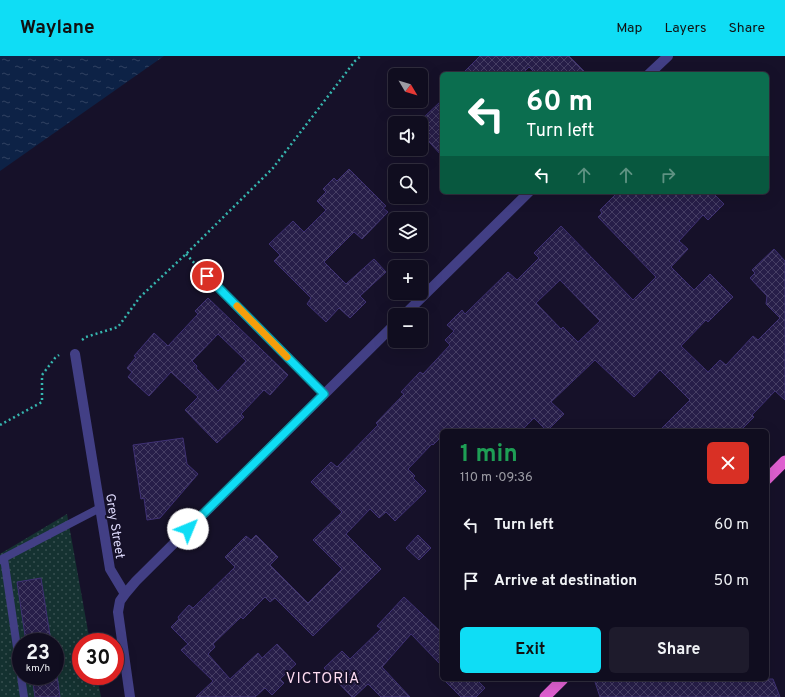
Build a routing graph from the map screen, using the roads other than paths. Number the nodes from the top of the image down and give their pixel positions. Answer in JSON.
{"nodes":[{"id":1,"x":668,"y":56,"type":"edge"},
{"id":2,"x":651,"y":72,"type":"edge"},
{"id":3,"x":527,"y":194,"type":"edge"},
{"id":4,"x":207,"y":276,"type":"dead end"},
{"id":5,"x":411,"y":308,"type":"edge"},
{"id":6,"x":388,"y":331,"type":"edge"},
{"id":7,"x":75,"y":354,"type":"dead end"},
{"id":8,"x":324,"y":394,"type":"junction"},
{"id":9,"x":785,"y":461,"type":"edge"},
{"id":10,"x":769,"y":477,"type":"edge"},
{"id":11,"x":100,"y":508,"type":"junction"},
{"id":12,"x":2,"y":559,"type":"edge"},
{"id":13,"x":125,"y":594,"type":"junction"},
{"id":14,"x":14,"y":633,"type":"edge"},
{"id":15,"x":561,"y":681,"type":"edge"},
{"id":16,"x":22,"y":685,"type":"edge"},
{"id":17,"x":24,"y":697,"type":"edge"},
{"id":18,"x":130,"y":697,"type":"edge"},
{"id":19,"x":545,"y":697,"type":"edge"}],
"edges":[{"from":1,"to":2,"type":"street"},
{"from":3,"to":5,"type":"street"},
{"from":4,"to":8,"type":"lane"},
{"from":6,"to":8,"type":"street"},
{"from":7,"to":11,"type":"street","name":"Grey Street"},
{"from":8,"to":13,"type":"street"},
{"from":9,"to":10,"type":"highway"},
{"from":11,"to":12,"type":"lane"},
{"from":11,"to":13,"type":"street","name":"Grey Street"},
{"from":12,"to":14,"type":"lane"},
{"from":13,"to":18,"type":"street"},
{"from":15,"to":19,"type":"highway"},
{"from":16,"to":17,"type":"lane"}]}
